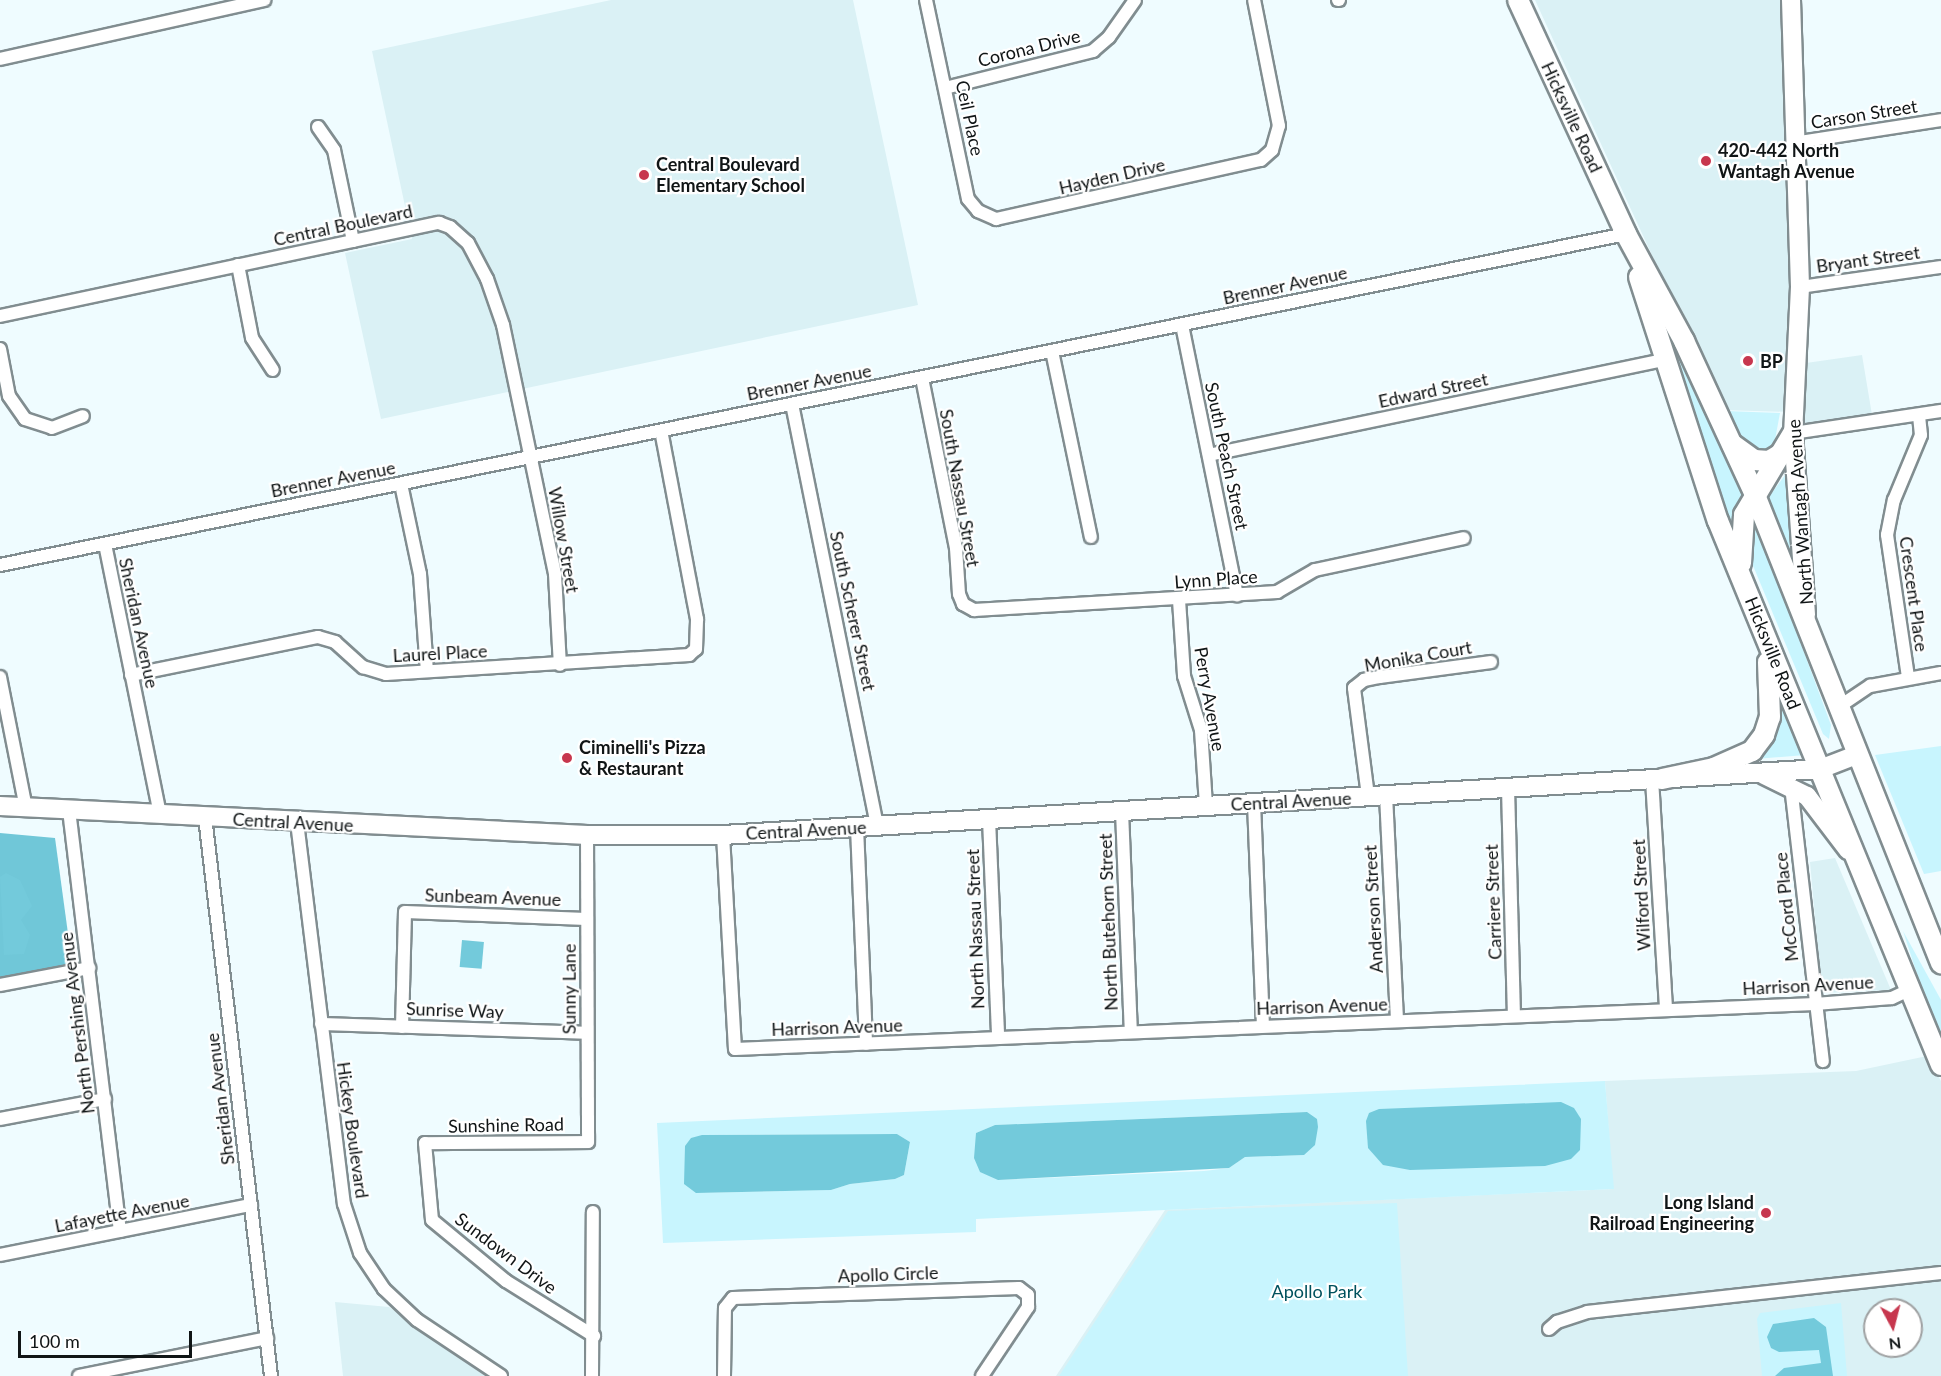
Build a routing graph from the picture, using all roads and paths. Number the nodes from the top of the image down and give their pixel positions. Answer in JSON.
{"nodes":[{"id":1,"x":265,"y":0,"type":"edge"},
{"id":2,"x":926,"y":0,"type":"edge"},
{"id":3,"x":1135,"y":0,"type":"edge"},
{"id":4,"x":1254,"y":0,"type":"edge"},
{"id":5,"x":1518,"y":0,"type":"edge"},
{"id":6,"x":1791,"y":0,"type":"edge"},
{"id":7,"x":0,"y":59,"type":"edge"},
{"id":8,"x":945,"y":88,"type":"junction"},
{"id":9,"x":1941,"y":120,"type":"edge"},
{"id":10,"x":318,"y":127,"type":"dead end"},
{"id":11,"x":1793,"y":143,"type":"junction"},
{"id":12,"x":975,"y":207,"type":"joint"},
{"id":13,"x":1626,"y":234,"type":"junction"},
{"id":14,"x":353,"y":241,"type":"junction"},
{"id":15,"x":238,"y":265,"type":"junction"},
{"id":16,"x":1941,"y":267,"type":"edge"},
{"id":17,"x":1800,"y":287,"type":"junction"},
{"id":18,"x":0,"y":316,"type":"edge"},
{"id":19,"x":1182,"y":325,"type":"junction"},
{"id":20,"x":0,"y":350,"type":"edge"},
{"id":21,"x":1052,"y":351,"type":"junction"},
{"id":22,"x":1665,"y":360,"type":"junction"},
{"id":23,"x":273,"y":370,"type":"dead end"},
{"id":24,"x":922,"y":378,"type":"junction"},
{"id":25,"x":792,"y":404,"type":"junction"},
{"id":26,"x":1941,"y":411,"type":"edge"},
{"id":27,"x":1918,"y":415,"type":"junction"},
{"id":28,"x":83,"y":416,"type":"dead end"},
{"id":29,"x":662,"y":431,"type":"junction"},
{"id":30,"x":1792,"y":433,"type":"junction"},
{"id":31,"x":1731,"y":443,"type":"junction"},
{"id":32,"x":1209,"y":455,"type":"junction"},
{"id":33,"x":1779,"y":455,"type":"junction"},
{"id":34,"x":531,"y":457,"type":"junction"},
{"id":35,"x":401,"y":484,"type":"junction"},
{"id":36,"x":1755,"y":495,"type":"junction"},
{"id":37,"x":1090,"y":537,"type":"dead end"},
{"id":38,"x":1464,"y":538,"type":"dead end"},
{"id":39,"x":105,"y":544,"type":"junction"},
{"id":40,"x":0,"y":565,"type":"edge"},
{"id":41,"x":1742,"y":579,"type":"junction"},
{"id":42,"x":1237,"y":595,"type":"junction"},
{"id":43,"x":1179,"y":600,"type":"junction"},
{"id":44,"x":963,"y":604,"type":"joint"},
{"id":45,"x":1759,"y":621,"type":"junction"},
{"id":46,"x":1808,"y":628,"type":"junction"},
{"id":47,"x":1491,"y":662,"type":"dead end"},
{"id":48,"x":560,"y":665,"type":"junction"},
{"id":49,"x":427,"y":671,"type":"junction"},
{"id":50,"x":1941,"y":673,"type":"edge"},
{"id":51,"x":131,"y":675,"type":"junction"},
{"id":52,"x":1908,"y":676,"type":"junction"},
{"id":53,"x":0,"y":677,"type":"edge"},
{"id":54,"x":1837,"y":708,"type":"junction"},
{"id":55,"x":1857,"y":755,"type":"junction"},
{"id":56,"x":1820,"y":769,"type":"junction"},
{"id":57,"x":1759,"y":773,"type":"junction"},
{"id":58,"x":1657,"y":779,"type":"junction"},
{"id":59,"x":1791,"y":786,"type":"junction"},
{"id":60,"x":1508,"y":788,"type":"junction"},
{"id":61,"x":1386,"y":795,"type":"junction"},
{"id":62,"x":1368,"y":796,"type":"junction"},
{"id":63,"x":1254,"y":803,"type":"junction"},
{"id":64,"x":0,"y":806,"type":"edge"},
{"id":65,"x":1206,"y":806,"type":"junction"},
{"id":66,"x":26,"y":808,"type":"junction"},
{"id":67,"x":69,"y":810,"type":"junction"},
{"id":68,"x":1122,"y":811,"type":"junction"},
{"id":69,"x":160,"y":815,"type":"junction"},
{"id":70,"x":205,"y":817,"type":"junction"},
{"id":71,"x":989,"y":819,"type":"junction"},
{"id":72,"x":297,"y":822,"type":"junction"},
{"id":73,"x":877,"y":825,"type":"junction"},
{"id":74,"x":858,"y":834,"type":"junction"},
{"id":75,"x":586,"y":835,"type":"junction"},
{"id":76,"x":723,"y":835,"type":"junction"},
{"id":77,"x":1857,"y":861,"type":"junction"},
{"id":78,"x":587,"y":919,"type":"junction"},
{"id":79,"x":1939,"y":952,"type":"edge"},
{"id":80,"x":89,"y":968,"type":"junction"},
{"id":81,"x":0,"y":985,"type":"edge"},
{"id":82,"x":1909,"y":990,"type":"junction"},
{"id":83,"x":1815,"y":1004,"type":"junction"},
{"id":84,"x":1666,"y":1009,"type":"junction"},
{"id":85,"x":1514,"y":1015,"type":"junction"},
{"id":86,"x":1397,"y":1021,"type":"junction"},
{"id":87,"x":321,"y":1024,"type":"junction"},
{"id":88,"x":1263,"y":1026,"type":"junction"},
{"id":89,"x":402,"y":1027,"type":"junction"},
{"id":90,"x":1131,"y":1032,"type":"junction"},
{"id":91,"x":587,"y":1033,"type":"junction"},
{"id":92,"x":998,"y":1038,"type":"junction"},
{"id":93,"x":866,"y":1044,"type":"junction"},
{"id":94,"x":1823,"y":1060,"type":"dead end"},
{"id":95,"x":1941,"y":1065,"type":"edge"},
{"id":96,"x":105,"y":1099,"type":"junction"},
{"id":97,"x":0,"y":1119,"type":"edge"},
{"id":98,"x":588,"y":1142,"type":"joint"},
{"id":99,"x":425,"y":1143,"type":"joint"},
{"id":100,"x":251,"y":1205,"type":"junction"},
{"id":101,"x":593,"y":1212,"type":"dead end"},
{"id":102,"x":120,"y":1231,"type":"junction"},
{"id":103,"x":0,"y":1255,"type":"edge"},
{"id":104,"x":1941,"y":1273,"type":"edge"},
{"id":105,"x":1549,"y":1329,"type":"dead end"},
{"id":106,"x":594,"y":1336,"type":"junction"},
{"id":107,"x":267,"y":1338,"type":"junction"},
{"id":108,"x":79,"y":1376,"type":"edge"},
{"id":109,"x":271,"y":1376,"type":"edge"},
{"id":110,"x":501,"y":1376,"type":"edge"},
{"id":111,"x":592,"y":1376,"type":"edge"},
{"id":112,"x":724,"y":1376,"type":"edge"},
{"id":113,"x":982,"y":1376,"type":"edge"}],
"edges":[{"from":1,"to":7,"type":"street"},
{"from":2,"to":8,"type":"street","name":"Ceil Place"},
{"from":3,"to":8,"type":"street","name":"Corona Drive"},
{"from":4,"to":12,"type":"street","name":"Hayden Drive"},
{"from":5,"to":13,"type":"main road","name":"Hicksville Road"},
{"from":6,"to":11,"type":"main road","name":"North Wantagh Avenue"},
{"from":8,"to":12,"type":"street","name":"Ceil Place"},
{"from":9,"to":11,"type":"street","name":"Carson Street"},
{"from":10,"to":14,"type":"street"},
{"from":11,"to":17,"type":"main road","name":"North Wantagh Avenue"},
{"from":13,"to":19,"type":"street","name":"Brenner Avenue"},
{"from":13,"to":22,"type":"main road","name":"Hicksville Road"},
{"from":13,"to":31,"type":"main road","name":"Hicksville Road"},
{"from":14,"to":15,"type":"street","name":"Central Boulevard"},
{"from":14,"to":34,"type":"street","name":"Central Boulevard"},
{"from":15,"to":18,"type":"street","name":"Central Boulevard"},
{"from":15,"to":23,"type":"street"},
{"from":16,"to":17,"type":"street","name":"Bryant Street"},
{"from":17,"to":30,"type":"main road","name":"North Wantagh Avenue"},
{"from":19,"to":21,"type":"street","name":"Brenner Avenue"},
{"from":19,"to":32,"type":"street","name":"South Peach Street"},
{"from":20,"to":28,"type":"street"},
{"from":21,"to":24,"type":"street","name":"Brenner Avenue"},
{"from":21,"to":37,"type":"street"},
{"from":22,"to":32,"type":"street","name":"Edward Street"},
{"from":22,"to":41,"type":"main road","name":"Hicksville Road"},
{"from":24,"to":25,"type":"street","name":"Brenner Avenue"},
{"from":24,"to":44,"type":"street","name":"South Nassau Street"},
{"from":25,"to":29,"type":"street","name":"Brenner Avenue"},
{"from":25,"to":73,"type":"street","name":"South Scherer Street"},
{"from":26,"to":27,"type":"street"},
{"from":27,"to":30,"type":"street"},
{"from":27,"to":52,"type":"street","name":"Crescent Place"},
{"from":29,"to":34,"type":"street","name":"Brenner Avenue"},
{"from":29,"to":48,"type":"street","name":"Laurel Place"},
{"from":30,"to":33,"type":"main road"},
{"from":30,"to":46,"type":"main road","name":"North Wantagh Avenue"},
{"from":31,"to":33,"type":"main road"},
{"from":31,"to":36,"type":"main road","name":"Hicksville Road"},
{"from":32,"to":42,"type":"street","name":"South Peach Street"},
{"from":33,"to":36,"type":"main road"},
{"from":34,"to":35,"type":"street","name":"Brenner Avenue"},
{"from":34,"to":48,"type":"street","name":"Willow Street"},
{"from":35,"to":39,"type":"street","name":"Brenner Avenue"},
{"from":35,"to":49,"type":"street"},
{"from":36,"to":41,"type":"main road"},
{"from":36,"to":46,"type":"main road","name":"Hicksville Road"},
{"from":38,"to":42,"type":"street","name":"Lynn Place"},
{"from":39,"to":40,"type":"street","name":"Brenner Avenue"},
{"from":39,"to":51,"type":"street","name":"Sheridan Avenue"},
{"from":41,"to":45,"type":"main road","name":"Hicksville Road"},
{"from":42,"to":43,"type":"street","name":"Lynn Place"},
{"from":43,"to":44,"type":"street","name":"Lynn Place"},
{"from":43,"to":65,"type":"street","name":"Perry Avenue"},
{"from":45,"to":56,"type":"main road","name":"Hicksville Road"},
{"from":45,"to":58,"type":"main road"},
{"from":46,"to":54,"type":"main road","name":"Hicksville Road"},
{"from":47,"to":62,"type":"street","name":"Monika Court"},
{"from":48,"to":49,"type":"street","name":"Laurel Place"},
{"from":49,"to":51,"type":"street","name":"Laurel Place"},
{"from":50,"to":52,"type":"street"},
{"from":51,"to":69,"type":"street","name":"Sheridan Avenue"},
{"from":52,"to":54,"type":"street"},
{"from":53,"to":66,"type":"street"},
{"from":54,"to":55,"type":"main road","name":"Hicksville Road"},
{"from":55,"to":56,"type":"main road","name":"Central Avenue"},
{"from":55,"to":79,"type":"main road","name":"Hicksville Road"},
{"from":56,"to":57,"type":"main road","name":"Central Avenue"},
{"from":56,"to":77,"type":"main road","name":"Hicksville Road"},
{"from":57,"to":58,"type":"main road","name":"Central Avenue"},
{"from":57,"to":59,"type":"main road"},
{"from":58,"to":60,"type":"main road","name":"Central Avenue"},
{"from":58,"to":84,"type":"street","name":"Wilford Street"},
{"from":59,"to":77,"type":"main road"},
{"from":59,"to":83,"type":"street","name":"McCord Place"},
{"from":60,"to":61,"type":"main road","name":"Central Avenue"},
{"from":60,"to":85,"type":"street","name":"Carriere Street"},
{"from":61,"to":62,"type":"main road","name":"Central Avenue"},
{"from":61,"to":86,"type":"street","name":"Anderson Street"},
{"from":62,"to":63,"type":"main road","name":"Central Avenue"},
{"from":63,"to":65,"type":"main road","name":"Central Avenue"},
{"from":63,"to":88,"type":"street"},
{"from":64,"to":66,"type":"main road","name":"Central Avenue"},
{"from":65,"to":68,"type":"main road","name":"Central Avenue"},
{"from":66,"to":67,"type":"main road","name":"Central Avenue"},
{"from":67,"to":69,"type":"main road","name":"Central Avenue"},
{"from":67,"to":80,"type":"street","name":"North Pershing Avenue"},
{"from":68,"to":71,"type":"main road","name":"Central Avenue"},
{"from":68,"to":90,"type":"street","name":"North Butehorn Street"},
{"from":69,"to":70,"type":"main road","name":"Central Avenue"},
{"from":70,"to":72,"type":"main road","name":"Central Avenue"},
{"from":70,"to":100,"type":"street","name":"Sheridan Avenue"},
{"from":71,"to":73,"type":"main road","name":"Central Avenue"},
{"from":71,"to":92,"type":"street","name":"North Nassau Street"},
{"from":72,"to":75,"type":"main road","name":"Central Avenue"},
{"from":72,"to":87,"type":"street","name":"Hickey Boulevard"},
{"from":73,"to":74,"type":"main road","name":"Central Avenue"},
{"from":74,"to":76,"type":"main road","name":"Central Avenue"},
{"from":74,"to":93,"type":"street"},
{"from":75,"to":76,"type":"main road","name":"Central Avenue"},
{"from":75,"to":78,"type":"street","name":"Sunny Lane"},
{"from":76,"to":93,"type":"street","name":"Harrison Avenue"},
{"from":77,"to":82,"type":"main road","name":"Hicksville Road"},
{"from":78,"to":89,"type":"street","name":"Sunbeam Avenue"},
{"from":78,"to":91,"type":"street","name":"Sunny Lane"},
{"from":80,"to":81,"type":"street"},
{"from":80,"to":96,"type":"street","name":"North Pershing Avenue"},
{"from":82,"to":83,"type":"street","name":"Harrison Avenue"},
{"from":82,"to":95,"type":"main road","name":"Hicksville Road"},
{"from":83,"to":84,"type":"street","name":"Harrison Avenue"},
{"from":83,"to":94,"type":"street","name":"McCord Place"},
{"from":84,"to":85,"type":"street","name":"Harrison Avenue"},
{"from":85,"to":86,"type":"street","name":"Harrison Avenue"},
{"from":86,"to":88,"type":"street","name":"Harrison Avenue"},
{"from":87,"to":89,"type":"street","name":"Sunrise Way"},
{"from":87,"to":110,"type":"street","name":"Hickey Boulevard"},
{"from":88,"to":90,"type":"street","name":"Harrison Avenue"},
{"from":89,"to":91,"type":"street","name":"Sunrise Way"},
{"from":90,"to":92,"type":"street","name":"Harrison Avenue"},
{"from":91,"to":98,"type":"street","name":"Sunny Lane"},
{"from":92,"to":93,"type":"street","name":"Harrison Avenue"},
{"from":96,"to":97,"type":"street"},
{"from":96,"to":102,"type":"street","name":"North Pershing Avenue"},
{"from":98,"to":99,"type":"street","name":"Sunshine Road"},
{"from":99,"to":106,"type":"street","name":"Sundown Drive"},
{"from":100,"to":102,"type":"street","name":"Lafayette Avenue"},
{"from":100,"to":107,"type":"street","name":"Sheridan Avenue"},
{"from":101,"to":106,"type":"street"},
{"from":102,"to":103,"type":"street","name":"Lafayette Avenue"},
{"from":104,"to":105,"type":"street"},
{"from":106,"to":111,"type":"street"},
{"from":107,"to":108,"type":"street"},
{"from":107,"to":109,"type":"street","name":"Sheridan Avenue"},
{"from":112,"to":113,"type":"street","name":"Apollo Circle"}]}
